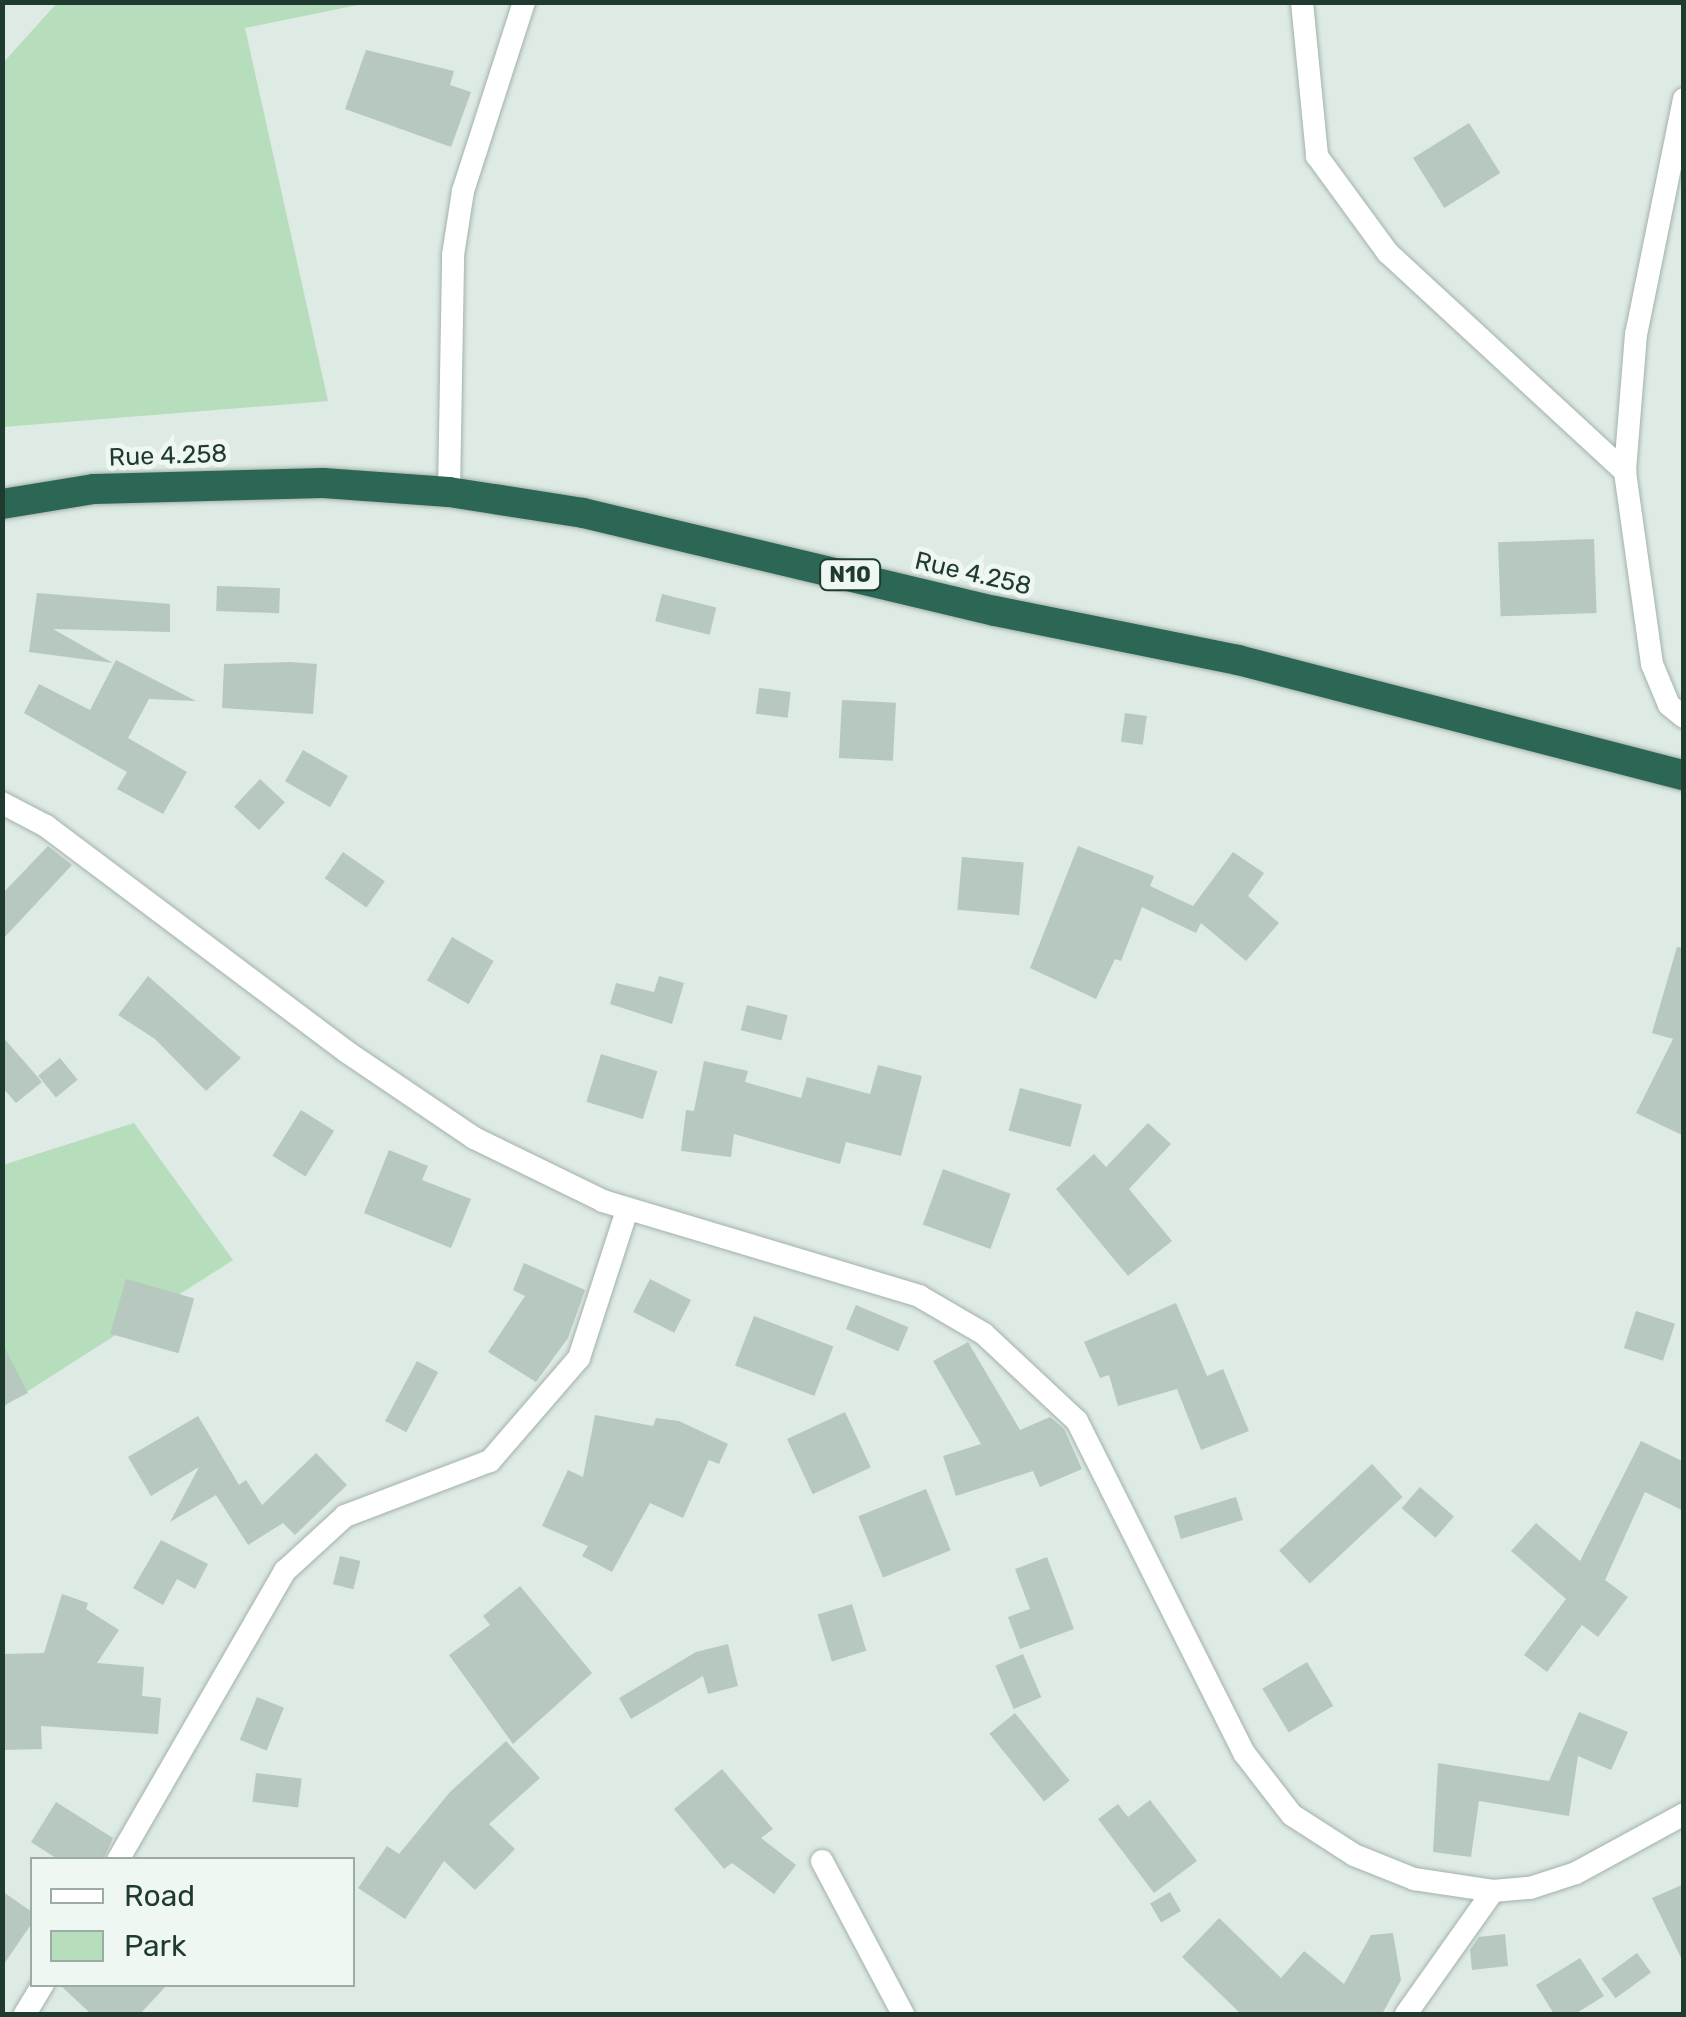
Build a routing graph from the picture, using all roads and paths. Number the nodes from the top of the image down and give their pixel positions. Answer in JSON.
{"nodes":[{"id":1,"x":524,"y":2,"type":"edge"},
{"id":2,"x":1302,"y":2,"type":"edge"},
{"id":3,"x":1684,"y":99,"type":"edge"},
{"id":4,"x":1625,"y":472,"type":"junction"},
{"id":5,"x":448,"y":492,"type":"junction"},
{"id":6,"x":2,"y":504,"type":"edge"},
{"id":7,"x":1684,"y":717,"type":"edge"},
{"id":8,"x":1684,"y":775,"type":"edge"},
{"id":9,"x":2,"y":803,"type":"edge"},
{"id":10,"x":627,"y":1210,"type":"junction"},
{"id":11,"x":1684,"y":1814,"type":"edge"},
{"id":12,"x":120,"y":1857,"type":"edge"},
{"id":13,"x":822,"y":1861,"type":"dead end"},
{"id":14,"x":1493,"y":1891,"type":"junction"},
{"id":15,"x":41,"y":1987,"type":"edge"},
{"id":16,"x":25,"y":2014,"type":"edge"},
{"id":17,"x":904,"y":2014,"type":"edge"},
{"id":18,"x":1406,"y":2014,"type":"edge"}],
"edges":[{"from":1,"to":5,"type":"street"},
{"from":2,"to":4,"type":"street"},
{"from":3,"to":4,"type":"street"},
{"from":4,"to":7,"type":"street"},
{"from":5,"to":6,"type":"highway","name":"Rue 4.258","number":"N10"},
{"from":5,"to":8,"type":"highway","name":"Rue 4.258","number":"N10"},
{"from":9,"to":10,"type":"street"},
{"from":10,"to":12,"type":"street"},
{"from":10,"to":14,"type":"street"},
{"from":11,"to":14,"type":"street"},
{"from":13,"to":17,"type":"street"},
{"from":14,"to":18,"type":"street"},
{"from":15,"to":16,"type":"street"}]}
